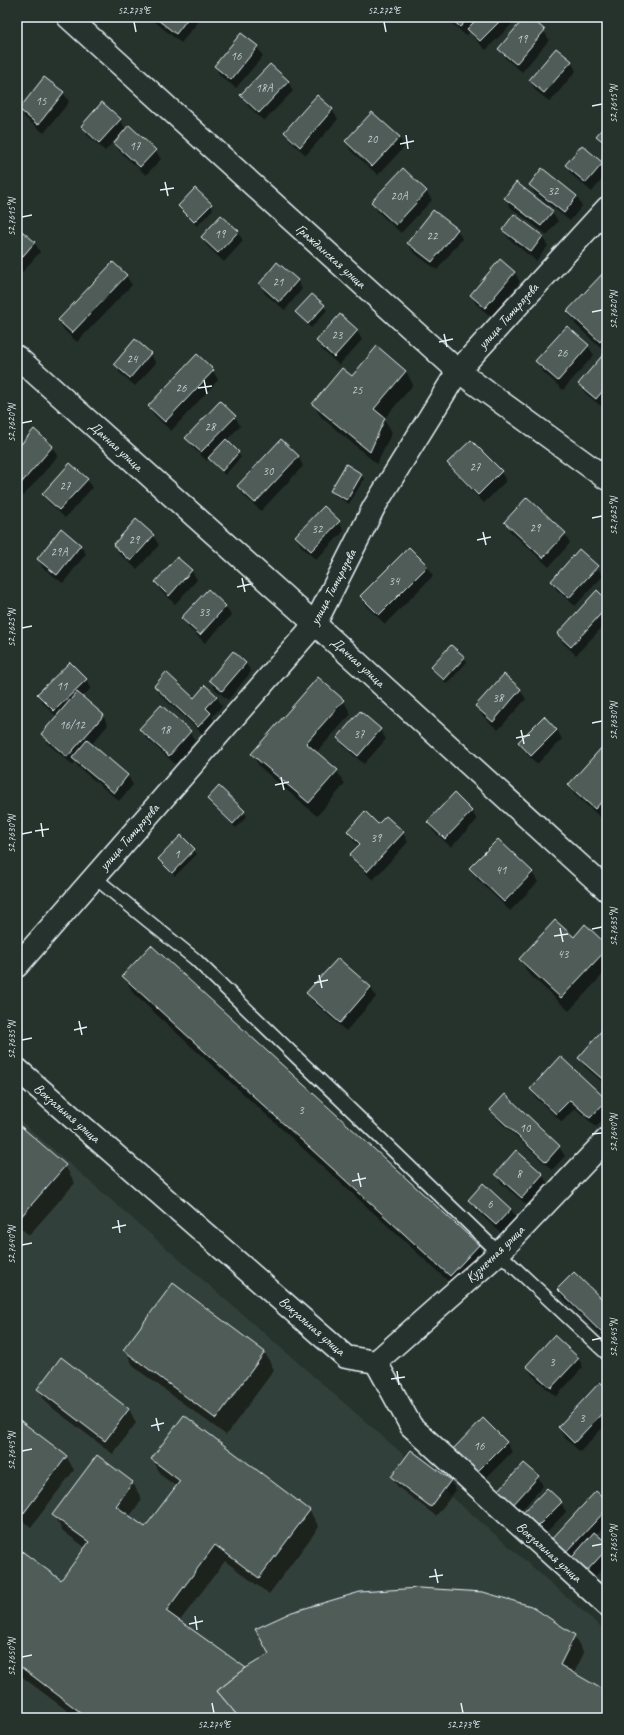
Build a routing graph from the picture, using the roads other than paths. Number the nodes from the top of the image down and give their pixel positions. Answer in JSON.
{"nodes":[{"id":1,"x":68,"y":17,"type":"edge"},
{"id":2,"x":607,"y":208,"type":"edge"},
{"id":3,"x":17,"y":357,"type":"edge"},
{"id":4,"x":458,"y":371,"type":"junction"},
{"id":5,"x":607,"y":479,"type":"edge"},
{"id":6,"x":315,"y":624,"type":"junction"},
{"id":7,"x":94,"y":877,"type":"junction"},
{"id":8,"x":607,"y":890,"type":"edge"},
{"id":9,"x":17,"y":966,"type":"edge"},
{"id":10,"x":17,"y":1069,"type":"edge"},
{"id":11,"x":607,"y":1139,"type":"edge"},
{"id":12,"x":499,"y":1253,"type":"junction"},
{"id":13,"x":607,"y":1354,"type":"edge"},
{"id":14,"x":376,"y":1362,"type":"junction"},
{"id":15,"x":607,"y":1605,"type":"edge"}],
"edges":[{"from":1,"to":4,"type":"street","name":"Гражданская улица"},
{"from":2,"to":4,"type":"street","name":"улица Тимирязева"},
{"from":3,"to":6,"type":"street","name":"Дачная улица"},
{"from":4,"to":5,"type":"street","name":"Гражданская улица"},
{"from":4,"to":6,"type":"street","name":"улица Тимирязева"},
{"from":6,"to":7,"type":"street","name":"улица Тимирязева"},
{"from":6,"to":8,"type":"street","name":"Дачная улица"},
{"from":7,"to":9,"type":"street","name":"улица Тимирязева"},
{"from":7,"to":12,"type":"lane"},
{"from":10,"to":14,"type":"street","name":"Вокзальная улица"},
{"from":11,"to":12,"type":"street","name":"Кузнечная улица"},
{"from":12,"to":13,"type":"lane"},
{"from":12,"to":14,"type":"street","name":"Кузнечная улица"},
{"from":14,"to":15,"type":"street","name":"Вокзальная улица"}]}
